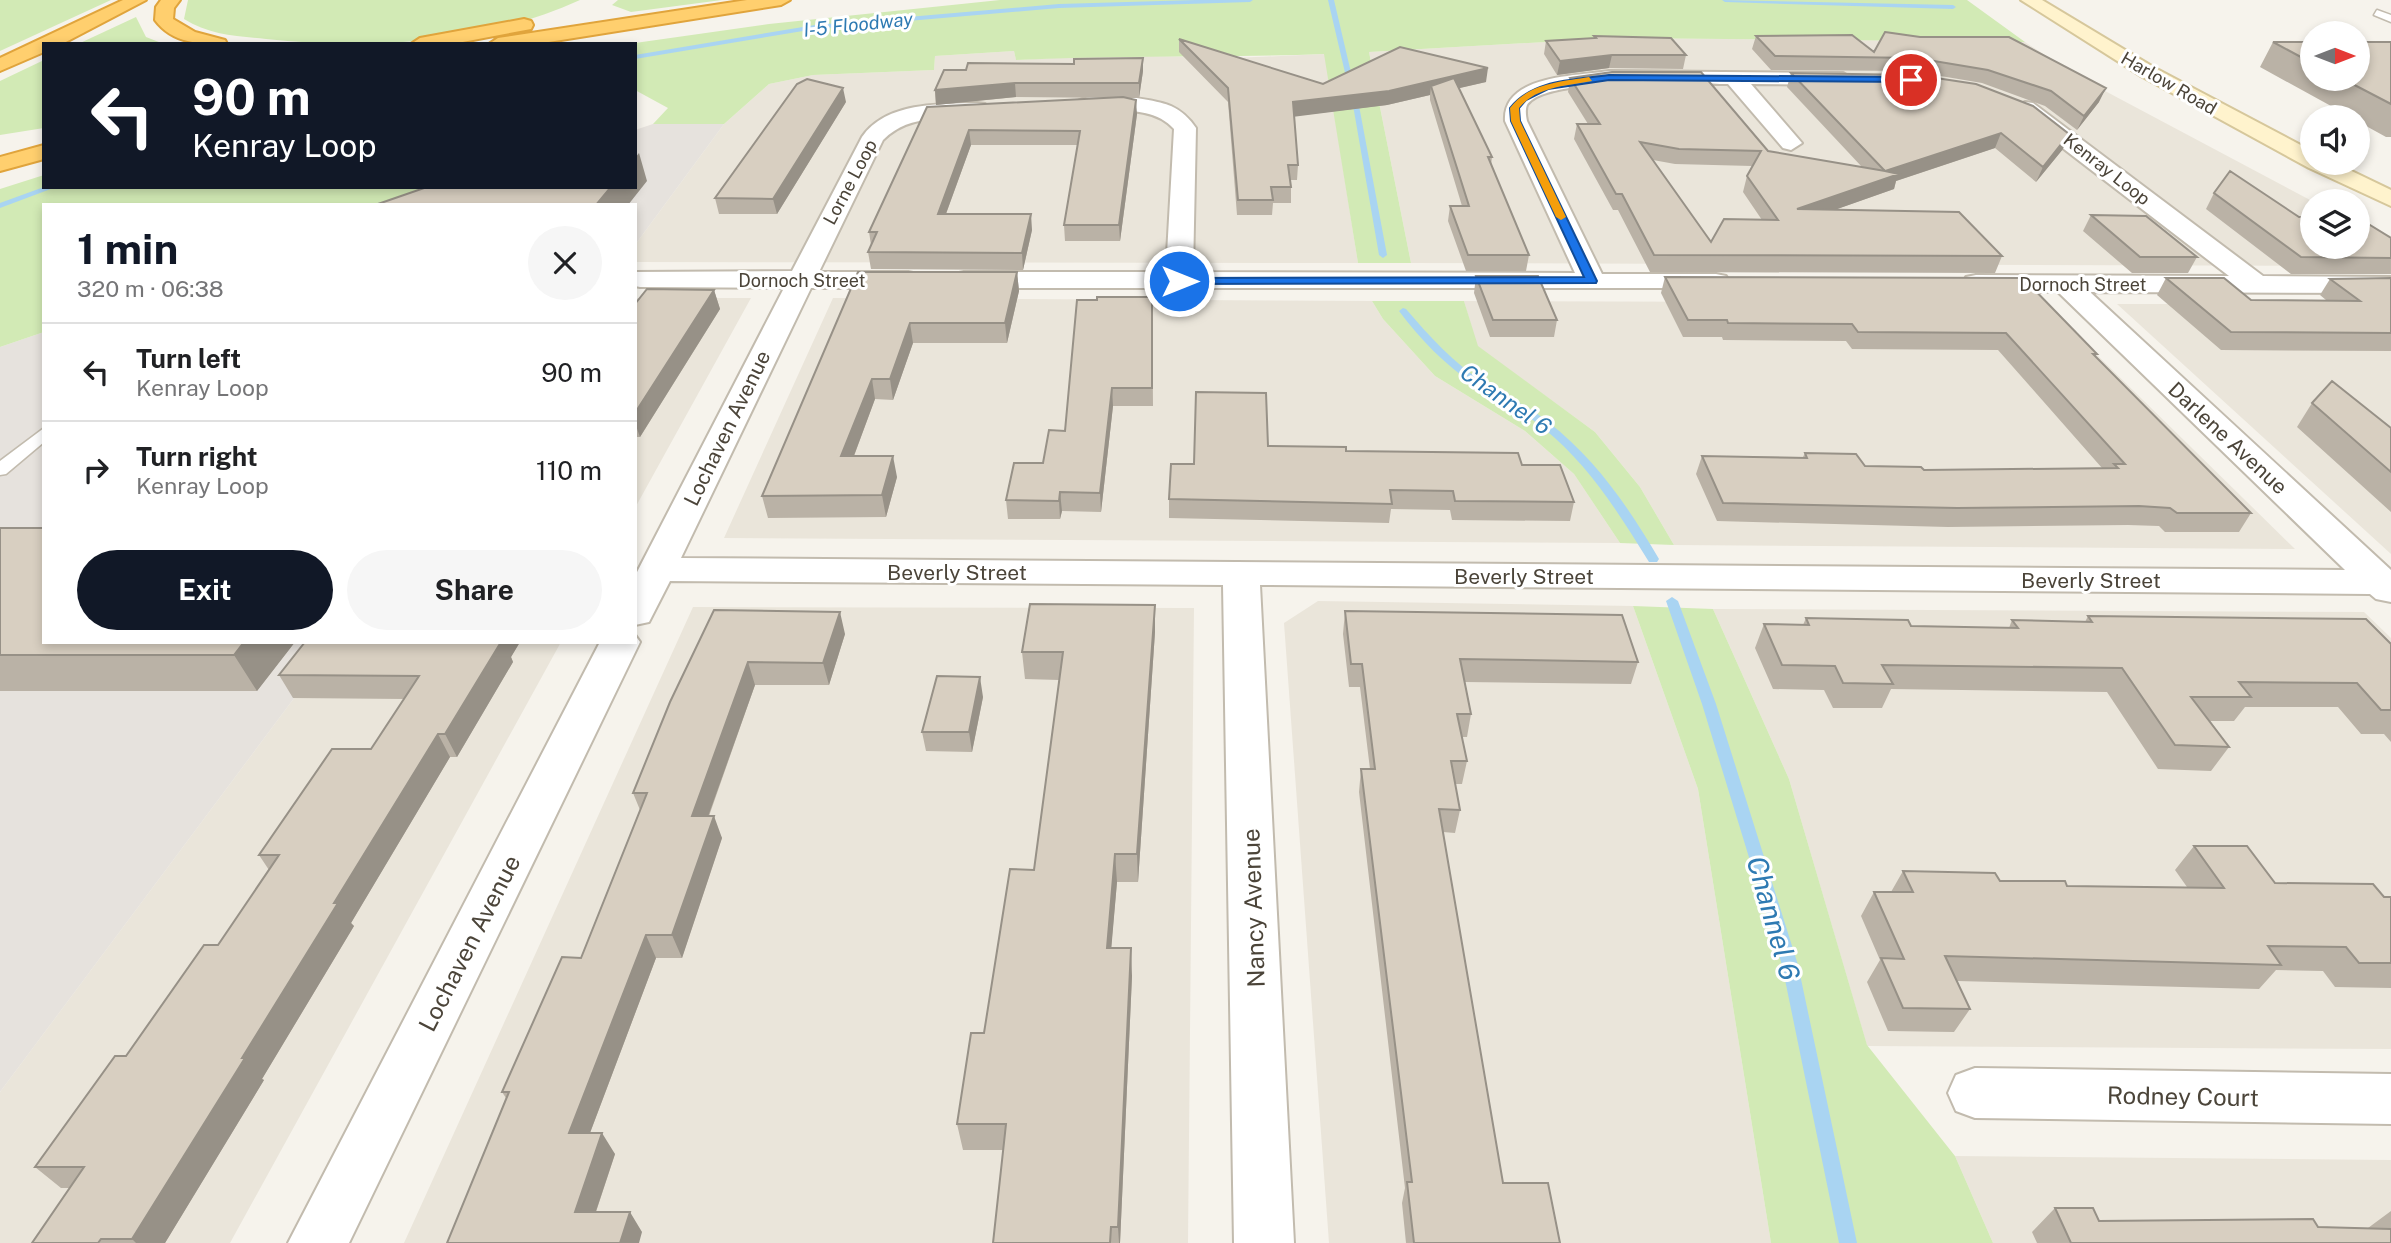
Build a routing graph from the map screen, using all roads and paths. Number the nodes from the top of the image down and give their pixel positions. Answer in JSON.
{"nodes":[{"id":1,"x":138,"y":0,"type":"edge"},
{"id":2,"x":171,"y":0,"type":"edge"},
{"id":3,"x":781,"y":0,"type":"edge"},
{"id":4,"x":2035,"y":3,"type":"edge"},
{"id":5,"x":2377,"y":13,"type":"dead end"},
{"id":6,"x":560,"y":15,"type":"dead end"},
{"id":7,"x":2391,"y":19,"type":"edge"},
{"id":8,"x":52,"y":42,"type":"edge"},
{"id":9,"x":210,"y":42,"type":"edge"},
{"id":10,"x":432,"y":42,"type":"edge"},
{"id":11,"x":511,"y":42,"type":"edge"},
{"id":12,"x":42,"y":47,"type":"edge"},
{"id":13,"x":0,"y":65,"type":"edge"},
{"id":14,"x":1734,"y":78,"type":"junction"},
{"id":15,"x":1869,"y":79,"type":"edge"},
{"id":16,"x":2000,"y":98,"type":"edge"},
{"id":17,"x":1070,"y":105,"type":"edge"},
{"id":18,"x":1003,"y":108,"type":"edge"},
{"id":19,"x":42,"y":136,"type":"edge"},
{"id":20,"x":0,"y":143,"type":"edge"},
{"id":21,"x":1791,"y":143,"type":"dead end"},
{"id":22,"x":42,"y":153,"type":"edge"},
{"id":23,"x":2300,"y":154,"type":"edge"},
{"id":24,"x":0,"y":164,"type":"edge"},
{"id":25,"x":2342,"y":175,"type":"edge"},
{"id":26,"x":2391,"y":199,"type":"edge"},
{"id":27,"x":640,"y":279,"type":"dead end"},
{"id":28,"x":799,"y":280,"type":"junction"},
{"id":29,"x":1179,"y":281,"type":"junction"},
{"id":30,"x":1592,"y":281,"type":"junction"},
{"id":31,"x":1745,"y":282,"type":"edge"},
{"id":32,"x":1954,"y":283,"type":"edge"},
{"id":33,"x":2066,"y":284,"type":"junction"},
{"id":34,"x":2256,"y":284,"type":"junction"},
{"id":35,"x":2391,"y":285,"type":"edge"},
{"id":36,"x":42,"y":435,"type":"edge"},
{"id":37,"x":0,"y":470,"type":"edge"},
{"id":38,"x":657,"y":569,"type":"junction"},
{"id":39,"x":1241,"y":574,"type":"junction"},
{"id":40,"x":2387,"y":585,"type":"edge"},
{"id":41,"x":637,"y":609,"type":"edge"},
{"id":42,"x":619,"y":644,"type":"edge"},
{"id":43,"x":1975,"y":1093,"type":"dead end"},
{"id":44,"x":2391,"y":1099,"type":"edge"},
{"id":45,"x":318,"y":1243,"type":"edge"},
{"id":46,"x":1264,"y":1243,"type":"edge"}],
"edges":[{"from":1,"to":8,"type":"highway"},
{"from":2,"to":9,"type":"highway"},
{"from":3,"to":11,"type":"highway"},
{"from":4,"to":23,"type":"main road","name":"Harlow Road"},
{"from":5,"to":7,"type":"lane"},
{"from":6,"to":10,"type":"highway"},
{"from":12,"to":13,"type":"highway"},
{"from":14,"to":15,"type":"street"},
{"from":14,"to":21,"type":"street"},
{"from":14,"to":30,"type":"street"},
{"from":16,"to":34,"type":"street","name":"Kenray Loop"},
{"from":17,"to":29,"type":"street"},
{"from":18,"to":28,"type":"street","name":"Lorne Loop"},
{"from":19,"to":20,"type":"highway"},
{"from":22,"to":24,"type":"highway"},
{"from":25,"to":26,"type":"main road"},
{"from":27,"to":28,"type":"street","name":"Dornoch Street"},
{"from":28,"to":29,"type":"street","name":"Dornoch Street"},
{"from":28,"to":38,"type":"street","name":"Lochaven Avenue"},
{"from":29,"to":30,"type":"street","name":"Dornoch Street"},
{"from":30,"to":31,"type":"street","name":"Dornoch Street"},
{"from":32,"to":33,"type":"street","name":"Dornoch Street"},
{"from":33,"to":34,"type":"street","name":"Dornoch Street"},
{"from":33,"to":40,"type":"street","name":"Darlene Avenue"},
{"from":34,"to":35,"type":"street","name":"Dornoch Street"},
{"from":36,"to":37,"type":"lane"},
{"from":38,"to":39,"type":"street","name":"Beverly Street"},
{"from":38,"to":41,"type":"street","name":"Lochaven Avenue"},
{"from":39,"to":40,"type":"street","name":"Beverly Street"},
{"from":39,"to":46,"type":"street","name":"Nancy Avenue"},
{"from":42,"to":45,"type":"street","name":"Lochaven Avenue"},
{"from":43,"to":44,"type":"street","name":"Rodney Court"}]}
